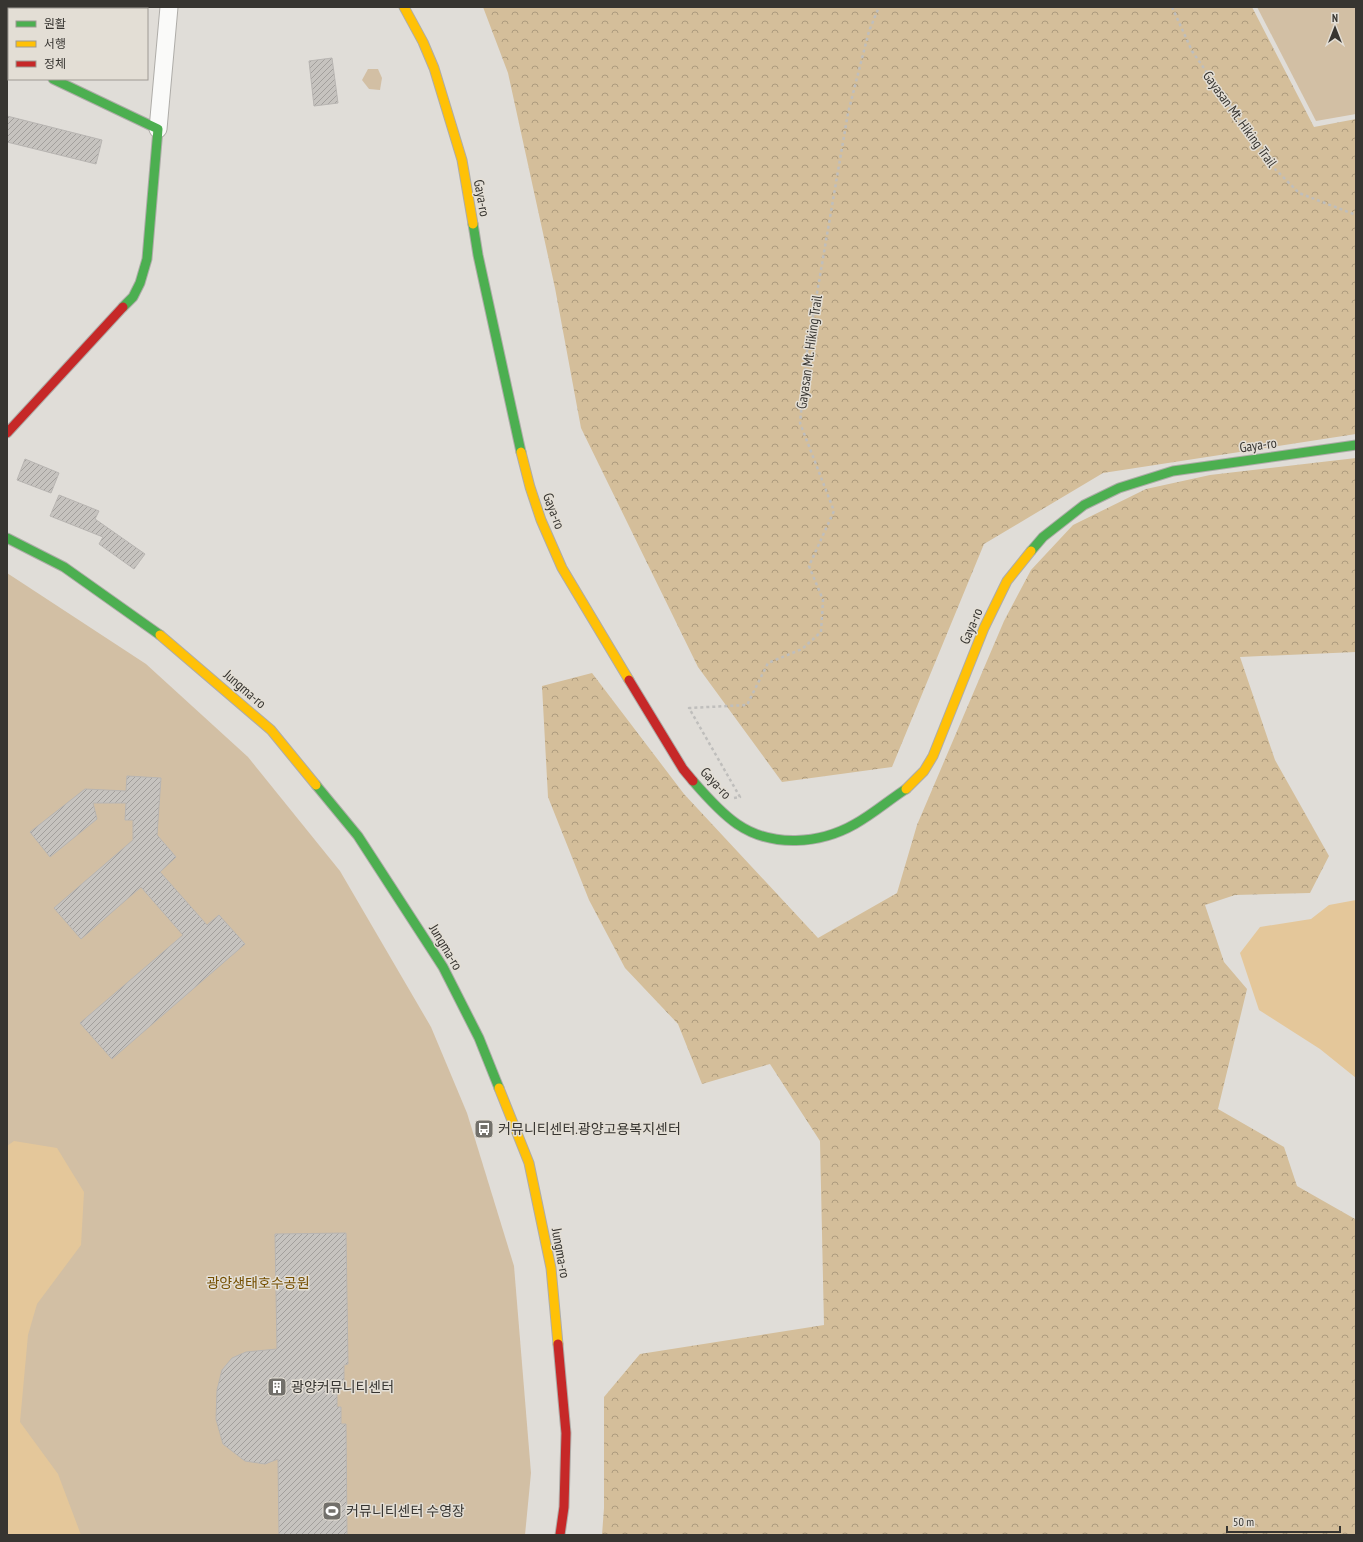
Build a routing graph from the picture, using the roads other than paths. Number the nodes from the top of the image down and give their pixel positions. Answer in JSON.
{"nodes":[{"id":1,"x":169,"y":7,"type":"edge"},
{"id":2,"x":404,"y":7,"type":"edge"},
{"id":3,"x":55,"y":80,"type":"edge"},
{"id":4,"x":158,"y":129,"type":"junction"},
{"id":5,"x":7,"y":433,"type":"edge"},
{"id":6,"x":1356,"y":445,"type":"edge"},
{"id":7,"x":7,"y":538,"type":"edge"},
{"id":8,"x":560,"y":1535,"type":"edge"}],
"edges":[{"from":1,"to":4,"type":"street"},
{"from":2,"to":6,"type":"street","name":"Gaya-ro"},
{"from":3,"to":4,"type":"street"},
{"from":4,"to":5,"type":"street"},
{"from":7,"to":8,"type":"street","name":"Jungma-ro"}]}
